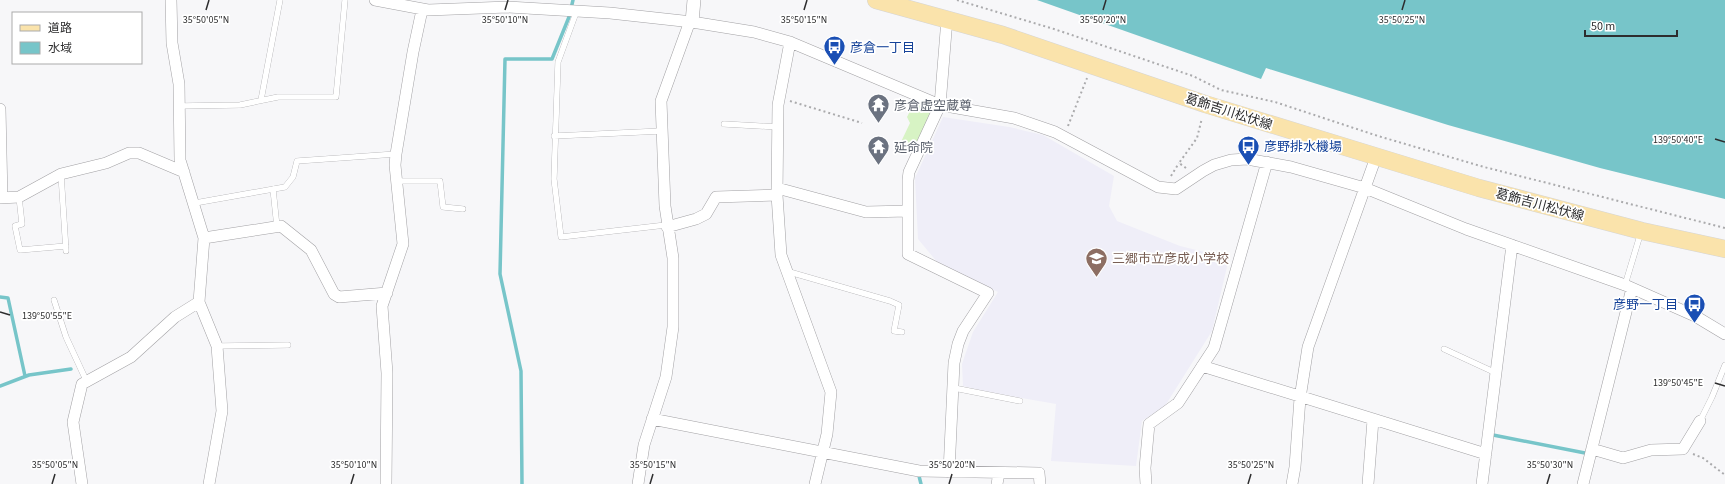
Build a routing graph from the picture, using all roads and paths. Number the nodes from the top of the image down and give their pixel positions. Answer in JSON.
{"nodes":[{"id":1,"x":171,"y":0,"type":"edge"},
{"id":2,"x":280,"y":0,"type":"edge"},
{"id":3,"x":345,"y":0,"type":"edge"},
{"id":4,"x":375,"y":0,"type":"edge"},
{"id":5,"x":694,"y":0,"type":"edge"},
{"id":6,"x":876,"y":0,"type":"edge"},
{"id":7,"x":957,"y":0,"type":"edge"},
{"id":8,"x":436,"y":5,"type":"edge"},
{"id":9,"x":422,"y":10,"type":"junction"},
{"id":10,"x":577,"y":10,"type":"junction"},
{"id":11,"x":947,"y":19,"type":"junction"},
{"id":12,"x":691,"y":22,"type":"junction"},
{"id":13,"x":790,"y":42,"type":"junction"},
{"id":14,"x":1092,"y":64,"type":"junction"},
{"id":15,"x":779,"y":98,"type":"junction"},
{"id":16,"x":261,"y":100,"type":"junction"},
{"id":17,"x":1205,"y":104,"type":"junction"},
{"id":18,"x":940,"y":105,"type":"junction"},
{"id":19,"x":179,"y":106,"type":"junction"},
{"id":20,"x":0,"y":109,"type":"edge"},
{"id":21,"x":862,"y":123,"type":"dead end"},
{"id":22,"x":724,"y":124,"type":"dead end"},
{"id":23,"x":778,"y":127,"type":"junction"},
{"id":24,"x":662,"y":131,"type":"junction"},
{"id":25,"x":554,"y":136,"type":"junction"},
{"id":26,"x":1064,"y":136,"type":"junction"},
{"id":27,"x":396,"y":154,"type":"junction"},
{"id":28,"x":1376,"y":157,"type":"junction"},
{"id":29,"x":1267,"y":162,"type":"junction"},
{"id":30,"x":1179,"y":163,"type":"junction"},
{"id":31,"x":184,"y":172,"type":"junction"},
{"id":32,"x":61,"y":174,"type":"junction"},
{"id":33,"x":1197,"y":175,"type":"junction"},
{"id":34,"x":1171,"y":176,"type":"dead end"},
{"id":35,"x":397,"y":181,"type":"junction"},
{"id":36,"x":1365,"y":188,"type":"junction"},
{"id":37,"x":273,"y":189,"type":"junction"},
{"id":38,"x":777,"y":192,"type":"junction"},
{"id":39,"x":19,"y":197,"type":"junction"},
{"id":40,"x":1,"y":198,"type":"edge"},
{"id":41,"x":195,"y":203,"type":"junction"},
{"id":42,"x":462,"y":209,"type":"dead end"},
{"id":43,"x":908,"y":211,"type":"junction"},
{"id":44,"x":666,"y":226,"type":"junction"},
{"id":45,"x":277,"y":227,"type":"junction"},
{"id":46,"x":1725,"y":228,"type":"edge"},
{"id":47,"x":1642,"y":231,"type":"junction"},
{"id":48,"x":204,"y":238,"type":"junction"},
{"id":49,"x":1512,"y":245,"type":"junction"},
{"id":50,"x":1725,"y":249,"type":"edge"},
{"id":51,"x":786,"y":270,"type":"junction"},
{"id":52,"x":1628,"y":287,"type":"junction"},
{"id":53,"x":387,"y":293,"type":"junction"},
{"id":54,"x":54,"y":300,"type":"dead end"},
{"id":55,"x":199,"y":302,"type":"junction"},
{"id":56,"x":902,"y":332,"type":"dead end"},
{"id":57,"x":1725,"y":334,"type":"edge"},
{"id":58,"x":288,"y":345,"type":"dead end"},
{"id":59,"x":217,"y":346,"type":"junction"},
{"id":60,"x":1444,"y":349,"type":"dead end"},
{"id":61,"x":1725,"y":365,"type":"edge"},
{"id":62,"x":1202,"y":366,"type":"junction"},
{"id":63,"x":1496,"y":373,"type":"junction"},
{"id":64,"x":86,"y":380,"type":"junction"},
{"id":65,"x":954,"y":388,"type":"junction"},
{"id":66,"x":1300,"y":398,"type":"junction"},
{"id":67,"x":1020,"y":401,"type":"dead end"},
{"id":68,"x":652,"y":419,"type":"junction"},
{"id":69,"x":1373,"y":420,"type":"junction"},
{"id":70,"x":1700,"y":421,"type":"joint"},
{"id":71,"x":1592,"y":449,"type":"junction"},
{"id":72,"x":1682,"y":449,"type":"junction"},
{"id":73,"x":822,"y":452,"type":"junction"},
{"id":74,"x":1486,"y":454,"type":"junction"},
{"id":75,"x":949,"y":472,"type":"junction"},
{"id":76,"x":1725,"y":475,"type":"edge"},
{"id":77,"x":998,"y":479,"type":"edge"},
{"id":78,"x":82,"y":484,"type":"edge"},
{"id":79,"x":209,"y":484,"type":"edge"},
{"id":80,"x":386,"y":484,"type":"edge"},
{"id":81,"x":638,"y":484,"type":"edge"},
{"id":82,"x":815,"y":484,"type":"edge"},
{"id":83,"x":1040,"y":484,"type":"edge"},
{"id":84,"x":1146,"y":484,"type":"edge"},
{"id":85,"x":1292,"y":484,"type":"edge"},
{"id":86,"x":1368,"y":484,"type":"edge"},
{"id":87,"x":1482,"y":484,"type":"edge"},
{"id":88,"x":1583,"y":484,"type":"edge"}],
"edges":[{"from":1,"to":19,"type":"street"},
{"from":2,"to":16,"type":"lane"},
{"from":3,"to":16,"type":"lane"},
{"from":4,"to":9,"type":"street"},
{"from":5,"to":12,"type":"street"},
{"from":6,"to":11,"type":"main road","name":"葛飾吉川松伏線"},
{"from":7,"to":46,"type":"path"},
{"from":8,"to":9,"type":"street"},
{"from":8,"to":10,"type":"street"},
{"from":9,"to":27,"type":"street"},
{"from":10,"to":12,"type":"street"},
{"from":10,"to":25,"type":"lane"},
{"from":11,"to":14,"type":"main road","name":"葛飾吉川松伏線"},
{"from":11,"to":18,"type":"street"},
{"from":12,"to":13,"type":"street"},
{"from":12,"to":24,"type":"street"},
{"from":13,"to":15,"type":"street"},
{"from":13,"to":18,"type":"street"},
{"from":14,"to":17,"type":"main road","name":"葛飾吉川松伏線"},
{"from":14,"to":26,"type":"path"},
{"from":15,"to":21,"type":"path"},
{"from":15,"to":23,"type":"street"},
{"from":16,"to":19,"type":"lane"},
{"from":17,"to":28,"type":"main road","name":"葛飾吉川松伏線"},
{"from":17,"to":30,"type":"path"},
{"from":18,"to":26,"type":"street"},
{"from":18,"to":43,"type":"street"},
{"from":19,"to":31,"type":"street"},
{"from":20,"to":40,"type":"street"},
{"from":22,"to":23,"type":"lane"},
{"from":23,"to":38,"type":"street"},
{"from":24,"to":25,"type":"lane"},
{"from":24,"to":44,"type":"street"},
{"from":25,"to":44,"type":"lane"},
{"from":26,"to":33,"type":"street"},
{"from":27,"to":35,"type":"street"},
{"from":27,"to":37,"type":"lane"},
{"from":28,"to":36,"type":"street"},
{"from":28,"to":47,"type":"main road","name":"葛飾吉川松伏線"},
{"from":29,"to":33,"type":"street"},
{"from":29,"to":36,"type":"street"},
{"from":29,"to":62,"type":"street"},
{"from":30,"to":33,"type":"path"},
{"from":30,"to":34,"type":"path"},
{"from":31,"to":32,"type":"street"},
{"from":31,"to":41,"type":"street"},
{"from":32,"to":39,"type":"street"},
{"from":32,"to":39,"type":"lane"},
{"from":35,"to":42,"type":"lane"},
{"from":35,"to":53,"type":"street"},
{"from":36,"to":49,"type":"street"},
{"from":36,"to":66,"type":"street"},
{"from":37,"to":41,"type":"lane"},
{"from":37,"to":45,"type":"lane"},
{"from":38,"to":43,"type":"street"},
{"from":38,"to":44,"type":"street"},
{"from":38,"to":51,"type":"street"},
{"from":39,"to":40,"type":"street"},
{"from":41,"to":48,"type":"street"},
{"from":43,"to":65,"type":"street"},
{"from":44,"to":68,"type":"street"},
{"from":45,"to":48,"type":"street"},
{"from":45,"to":53,"type":"street"},
{"from":47,"to":50,"type":"main road","name":"葛飾吉川松伏線"},
{"from":47,"to":52,"type":"lane"},
{"from":48,"to":55,"type":"street"},
{"from":49,"to":52,"type":"street"},
{"from":49,"to":63,"type":"street"},
{"from":51,"to":56,"type":"lane"},
{"from":51,"to":73,"type":"street"},
{"from":52,"to":57,"type":"street"},
{"from":52,"to":71,"type":"street"},
{"from":53,"to":80,"type":"street"},
{"from":54,"to":64,"type":"lane"},
{"from":55,"to":59,"type":"street"},
{"from":55,"to":64,"type":"street"},
{"from":58,"to":59,"type":"lane"},
{"from":59,"to":79,"type":"street"},
{"from":60,"to":63,"type":"lane"},
{"from":61,"to":70,"type":"lane"},
{"from":62,"to":66,"type":"street"},
{"from":62,"to":84,"type":"street"},
{"from":63,"to":74,"type":"street"},
{"from":64,"to":78,"type":"street"},
{"from":65,"to":67,"type":"lane"},
{"from":65,"to":75,"type":"street"},
{"from":66,"to":69,"type":"street"},
{"from":66,"to":85,"type":"street"},
{"from":68,"to":73,"type":"street"},
{"from":68,"to":81,"type":"street"},
{"from":69,"to":74,"type":"street"},
{"from":69,"to":86,"type":"street"},
{"from":70,"to":72,"type":"street"},
{"from":71,"to":72,"type":"street"},
{"from":71,"to":88,"type":"street"},
{"from":72,"to":76,"type":"path"},
{"from":73,"to":75,"type":"street"},
{"from":73,"to":82,"type":"street"},
{"from":74,"to":87,"type":"street"},
{"from":75,"to":77,"type":"street"},
{"from":77,"to":83,"type":"street"}]}
